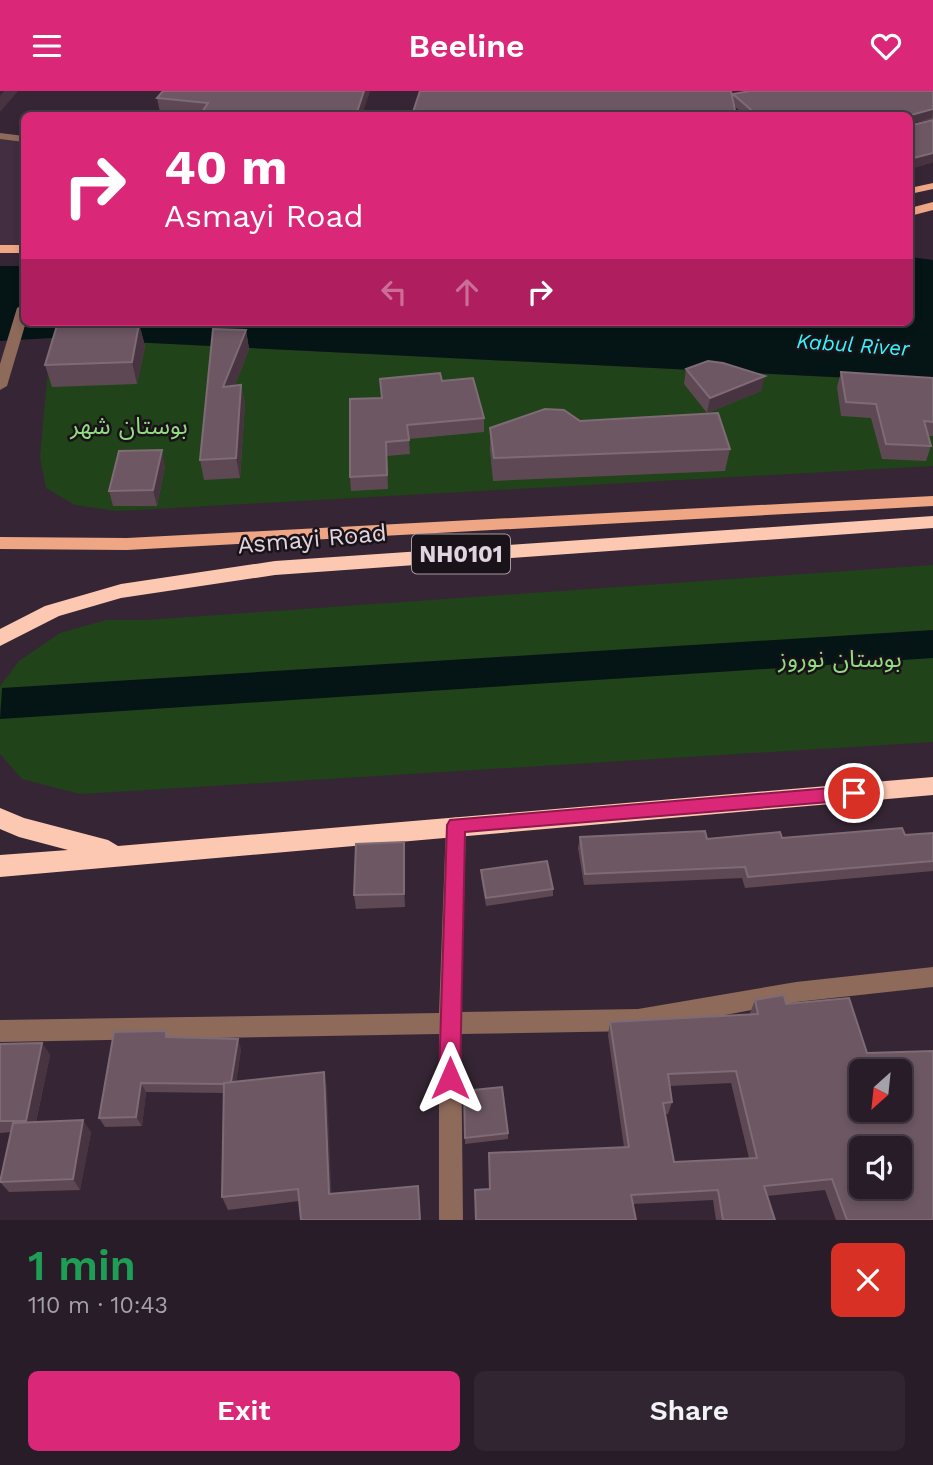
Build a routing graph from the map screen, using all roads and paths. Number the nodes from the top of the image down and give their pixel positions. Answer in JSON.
{"nodes":[{"id":1,"x":0,"y":137,"type":"edge"},
{"id":2,"x":21,"y":139,"type":"edge"},
{"id":3,"x":933,"y":186,"type":"edge"},
{"id":4,"x":913,"y":190,"type":"edge"},
{"id":5,"x":932,"y":207,"type":"edge"},
{"id":6,"x":913,"y":211,"type":"edge"},
{"id":7,"x":0,"y":249,"type":"edge"},
{"id":8,"x":21,"y":249,"type":"edge"},
{"id":9,"x":21,"y":318,"type":"edge"},
{"id":10,"x":0,"y":386,"type":"edge"},
{"id":11,"x":933,"y":501,"type":"edge"},
{"id":12,"x":933,"y":522,"type":"edge"},
{"id":13,"x":0,"y":543,"type":"edge"},
{"id":14,"x":0,"y":638,"type":"edge"},
{"id":15,"x":933,"y":786,"type":"edge"},
{"id":16,"x":0,"y":818,"type":"edge"},
{"id":17,"x":456,"y":825,"type":"junction"},
{"id":18,"x":124,"y":853,"type":"junction"},
{"id":19,"x":0,"y":866,"type":"edge"},
{"id":20,"x":933,"y":977,"type":"edge"},
{"id":21,"x":450,"y":1025,"type":"junction"},
{"id":22,"x":0,"y":1031,"type":"edge"},
{"id":23,"x":452,"y":1220,"type":"edge"}],
"edges":[{"from":1,"to":2,"type":"street"},
{"from":3,"to":4,"type":"main road"},
{"from":5,"to":6,"type":"main road"},
{"from":7,"to":8,"type":"main road"},
{"from":9,"to":10,"type":"street"},
{"from":11,"to":13,"type":"main road"},
{"from":12,"to":14,"type":"highway","name":"Asmayi Road","number":"NH0101"},
{"from":15,"to":17,"type":"highway"},
{"from":16,"to":18,"type":"highway"},
{"from":17,"to":18,"type":"highway"},
{"from":17,"to":21,"type":"street"},
{"from":18,"to":19,"type":"highway"},
{"from":20,"to":21,"type":"street"},
{"from":21,"to":22,"type":"street"},
{"from":21,"to":23,"type":"street"}]}
